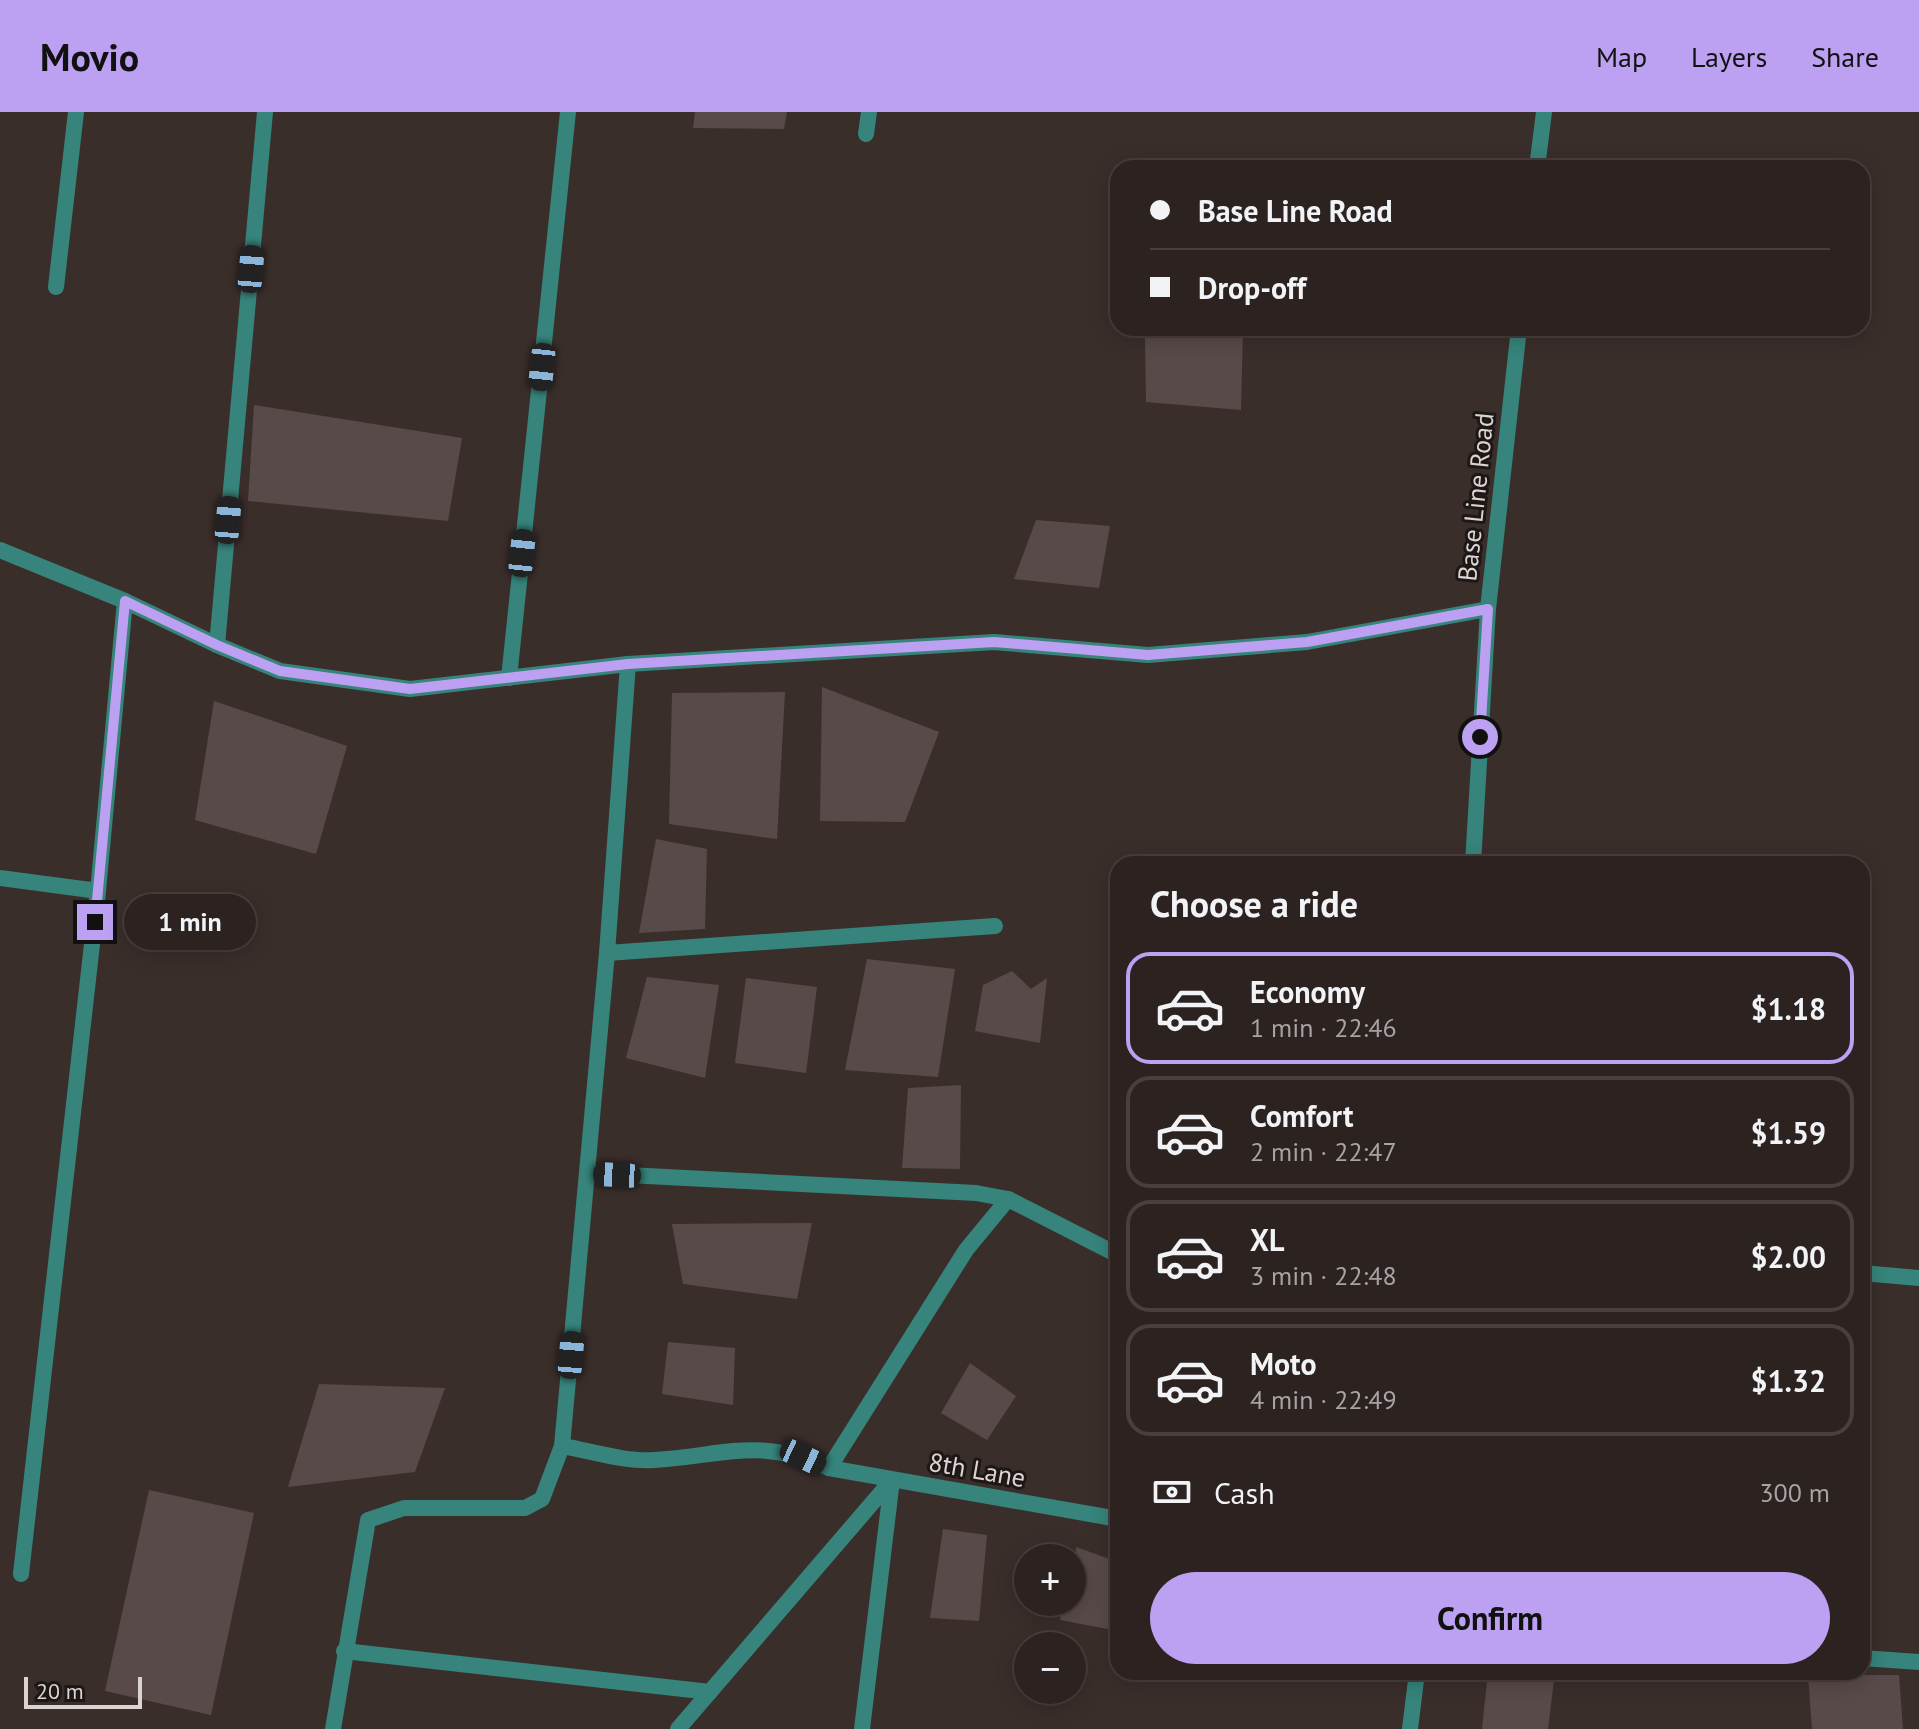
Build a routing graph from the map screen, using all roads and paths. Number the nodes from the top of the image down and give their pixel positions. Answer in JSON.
{"nodes":[{"id":1,"x":76,"y":112,"type":"edge"},
{"id":2,"x":265,"y":112,"type":"edge"},
{"id":3,"x":568,"y":112,"type":"edge"},
{"id":4,"x":869,"y":112,"type":"edge"},
{"id":5,"x":1544,"y":112,"type":"edge"},
{"id":6,"x":866,"y":134,"type":"dead end"},
{"id":7,"x":1538,"y":160,"type":"edge"},
{"id":8,"x":56,"y":287,"type":"dead end"},
{"id":9,"x":1518,"y":336,"type":"edge"},
{"id":10,"x":0,"y":550,"type":"edge"},
{"id":11,"x":125,"y":601,"type":"junction"},
{"id":12,"x":1488,"y":609,"type":"junction"},
{"id":13,"x":217,"y":645,"type":"junction"},
{"id":14,"x":628,"y":664,"type":"junction"},
{"id":15,"x":509,"y":678,"type":"junction"},
{"id":16,"x":1473,"y":856,"type":"edge"},
{"id":17,"x":0,"y":878,"type":"edge"},
{"id":18,"x":98,"y":891,"type":"junction"},
{"id":19,"x":995,"y":926,"type":"dead end"},
{"id":20,"x":607,"y":953,"type":"junction"},
{"id":21,"x":588,"y":1173,"type":"junction"},
{"id":22,"x":1008,"y":1199,"type":"junction"},
{"id":23,"x":1110,"y":1251,"type":"edge"},
{"id":24,"x":1870,"y":1274,"type":"edge"},
{"id":25,"x":1919,"y":1278,"type":"edge"},
{"id":26,"x":562,"y":1446,"type":"junction"},
{"id":27,"x":829,"y":1468,"type":"junction"},
{"id":28,"x":892,"y":1480,"type":"junction"},
{"id":29,"x":1110,"y":1518,"type":"edge"},
{"id":30,"x":21,"y":1574,"type":"dead end"},
{"id":31,"x":344,"y":1651,"type":"junction"},
{"id":32,"x":1870,"y":1659,"type":"edge"},
{"id":33,"x":1919,"y":1662,"type":"edge"},
{"id":34,"x":1416,"y":1680,"type":"edge"},
{"id":35,"x":710,"y":1692,"type":"junction"},
{"id":36,"x":866,"y":1728,"type":"edge"},
{"id":37,"x":333,"y":1729,"type":"edge"},
{"id":38,"x":678,"y":1729,"type":"edge"},
{"id":39,"x":1410,"y":1729,"type":"edge"}],
"edges":[{"from":1,"to":8,"type":"street"},
{"from":2,"to":13,"type":"street"},
{"from":3,"to":15,"type":"street"},
{"from":4,"to":6,"type":"street"},
{"from":5,"to":7,"type":"street"},
{"from":9,"to":12,"type":"street","name":"Base Line Road"},
{"from":10,"to":11,"type":"street"},
{"from":11,"to":13,"type":"street"},
{"from":11,"to":18,"type":"street"},
{"from":12,"to":14,"type":"street"},
{"from":12,"to":16,"type":"street","name":"Base Line Road"},
{"from":13,"to":15,"type":"street"},
{"from":14,"to":15,"type":"street"},
{"from":14,"to":20,"type":"street"},
{"from":17,"to":18,"type":"street"},
{"from":18,"to":30,"type":"street"},
{"from":19,"to":20,"type":"street"},
{"from":20,"to":21,"type":"street"},
{"from":21,"to":22,"type":"street"},
{"from":21,"to":26,"type":"street"},
{"from":22,"to":23,"type":"street"},
{"from":22,"to":27,"type":"street"},
{"from":24,"to":25,"type":"street"},
{"from":26,"to":27,"type":"street","name":"8th Lane"},
{"from":26,"to":31,"type":"street"},
{"from":27,"to":28,"type":"street","name":"8th Lane"},
{"from":28,"to":29,"type":"street","name":"8th Lane"},
{"from":28,"to":35,"type":"street"},
{"from":28,"to":36,"type":"street"},
{"from":31,"to":35,"type":"street"},
{"from":31,"to":37,"type":"street"},
{"from":32,"to":33,"type":"street"},
{"from":34,"to":39,"type":"street"},
{"from":35,"to":38,"type":"street"}]}
